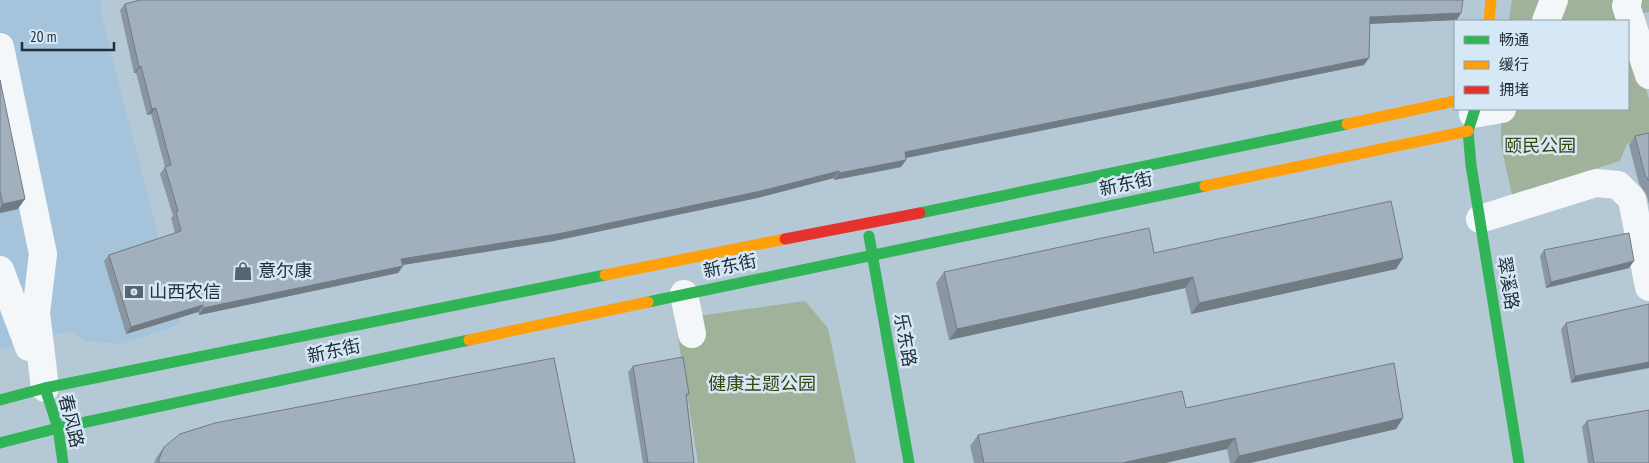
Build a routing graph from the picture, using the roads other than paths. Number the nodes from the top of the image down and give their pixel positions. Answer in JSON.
{"nodes":[{"id":1,"x":1491,"y":0,"type":"edge"},
{"id":2,"x":1554,"y":0,"type":"edge"},
{"id":3,"x":1628,"y":0,"type":"edge"},
{"id":4,"x":1489,"y":20,"type":"edge"},
{"id":5,"x":1546,"y":20,"type":"edge"},
{"id":6,"x":0,"y":47,"type":"edge"},
{"id":7,"x":1649,"y":75,"type":"edge"},
{"id":8,"x":1495,"y":110,"type":"edge"},
{"id":9,"x":1468,"y":114,"type":"edge"},
{"id":10,"x":1480,"y":219,"type":"junction"},
{"id":11,"x":867,"y":224,"type":"junction"},
{"id":12,"x":872,"y":254,"type":"junction"},
{"id":13,"x":0,"y":270,"type":"edge"},
{"id":14,"x":1648,"y":278,"type":"edge"},
{"id":15,"x":684,"y":294,"type":"junction"},
{"id":16,"x":692,"y":334,"type":"dead end"},
{"id":17,"x":45,"y":388,"type":"junction"},
{"id":18,"x":0,"y":400,"type":"edge"},
{"id":19,"x":58,"y":428,"type":"junction"},
{"id":20,"x":0,"y":443,"type":"edge"},
{"id":21,"x":63,"y":463,"type":"edge"},
{"id":22,"x":909,"y":463,"type":"edge"},
{"id":23,"x":1519,"y":463,"type":"edge"}],
"edges":[{"from":1,"to":4,"type":"main road"},
{"from":2,"to":5,"type":"street"},
{"from":3,"to":7,"type":"street"},
{"from":6,"to":17,"type":"street"},
{"from":8,"to":9,"type":"street"},
{"from":9,"to":10,"type":"main road","name":"翠溪路"},
{"from":9,"to":11,"type":"main road","name":"新东街"},
{"from":9,"to":12,"type":"main road","name":"新东街"},
{"from":10,"to":14,"type":"street"},
{"from":10,"to":23,"type":"main road","name":"翠溪路"},
{"from":11,"to":12,"type":"main road","name":"乐东路"},
{"from":11,"to":17,"type":"main road","name":"新东街"},
{"from":12,"to":15,"type":"main road","name":"新东街"},
{"from":12,"to":22,"type":"main road","name":"乐东路"},
{"from":13,"to":17,"type":"street"},
{"from":15,"to":16,"type":"street"},
{"from":15,"to":19,"type":"main road","name":"新东街"},
{"from":17,"to":18,"type":"main road","name":"新东街"},
{"from":17,"to":19,"type":"main road","name":"春风路"},
{"from":19,"to":20,"type":"main road","name":"新东街"},
{"from":19,"to":21,"type":"main road","name":"春风路"}]}
